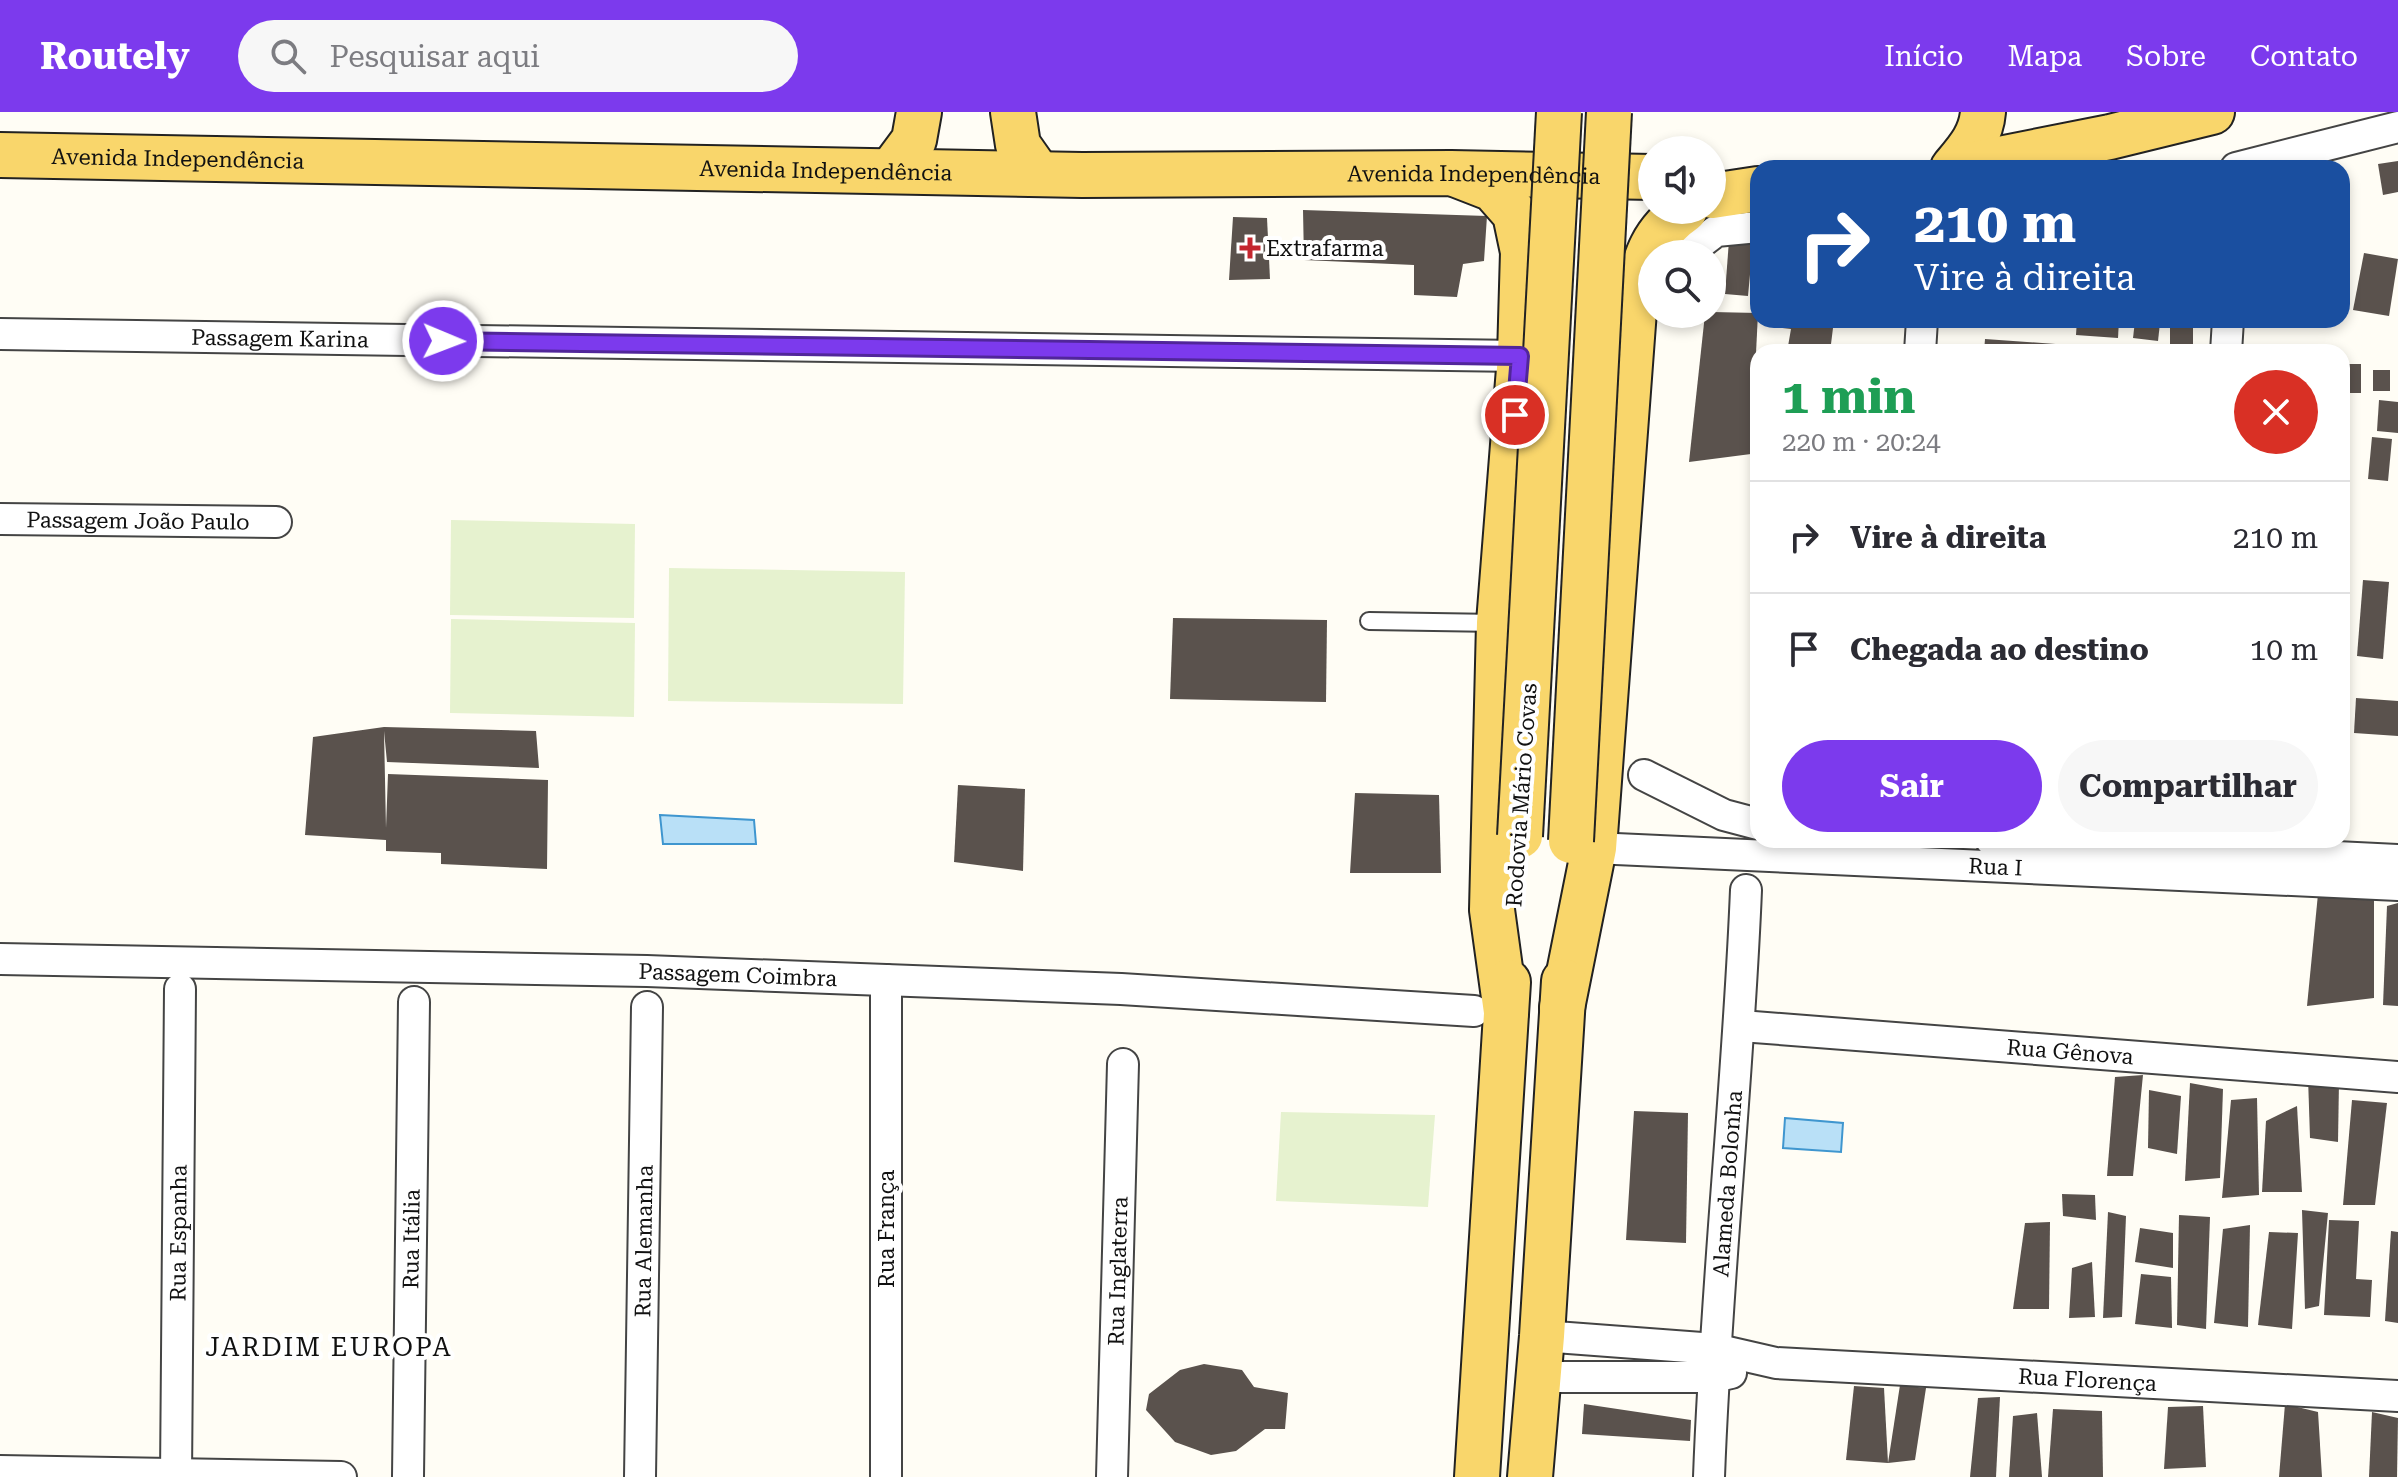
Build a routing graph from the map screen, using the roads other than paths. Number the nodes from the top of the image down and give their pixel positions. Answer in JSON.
{"nodes":[{"id":1,"x":919,"y":112,"type":"edge"},
{"id":2,"x":1013,"y":112,"type":"edge"},
{"id":3,"x":1559,"y":112,"type":"edge"},
{"id":4,"x":1609,"y":112,"type":"edge"},
{"id":5,"x":1983,"y":112,"type":"edge"},
{"id":6,"x":2212,"y":112,"type":"edge"},
{"id":7,"x":2099,"y":125,"type":"edge"},
{"id":8,"x":2398,"y":127,"type":"edge"},
{"id":9,"x":0,"y":155,"type":"edge"},
{"id":10,"x":1961,"y":160,"type":"edge"},
{"id":11,"x":1981,"y":160,"type":"edge"},
{"id":12,"x":2270,"y":160,"type":"edge"},
{"id":13,"x":891,"y":171,"type":"junction"},
{"id":14,"x":1037,"y":172,"type":"junction"},
{"id":15,"x":1451,"y":173,"type":"junction"},
{"id":16,"x":1750,"y":175,"type":"edge"},
{"id":17,"x":1726,"y":176,"type":"edge"},
{"id":18,"x":1638,"y":177,"type":"edge"},
{"id":19,"x":1750,"y":190,"type":"edge"},
{"id":20,"x":1726,"y":194,"type":"edge"},
{"id":21,"x":1750,"y":228,"type":"edge"},
{"id":22,"x":1687,"y":231,"type":"edge"},
{"id":23,"x":0,"y":334,"type":"edge"},
{"id":24,"x":1520,"y":356,"type":"junction"},
{"id":25,"x":0,"y":519,"type":"edge"},
{"id":26,"x":276,"y":522,"type":"dead end"},
{"id":27,"x":1369,"y":621,"type":"dead end"},
{"id":28,"x":1499,"y":623,"type":"junction"},
{"id":29,"x":1644,"y":775,"type":"dead end"},
{"id":30,"x":1750,"y":822,"type":"edge"},
{"id":31,"x":1583,"y":845,"type":"junction"},
{"id":32,"x":2229,"y":848,"type":"edge"},
{"id":33,"x":2398,"y":860,"type":"edge"},
{"id":34,"x":2398,"y":885,"type":"edge"},
{"id":35,"x":1746,"y":890,"type":"dead end"},
{"id":36,"x":0,"y":959,"type":"edge"},
{"id":37,"x":886,"y":980,"type":"junction"},
{"id":38,"x":180,"y":989,"type":"dead end"},
{"id":39,"x":414,"y":1002,"type":"dead end"},
{"id":40,"x":647,"y":1007,"type":"dead end"},
{"id":41,"x":1490,"y":1012,"type":"junction"},
{"id":42,"x":1741,"y":1026,"type":"junction"},
{"id":43,"x":1123,"y":1064,"type":"dead end"},
{"id":44,"x":2398,"y":1077,"type":"edge"},
{"id":45,"x":1540,"y":1357,"type":"junction"},
{"id":46,"x":1714,"y":1363,"type":"junction"},
{"id":47,"x":2398,"y":1396,"type":"edge"},
{"id":48,"x":0,"y":1471,"type":"edge"},
{"id":49,"x":176,"y":1476,"type":"edge"},
{"id":50,"x":341,"y":1477,"type":"edge"},
{"id":51,"x":408,"y":1477,"type":"edge"},
{"id":52,"x":640,"y":1477,"type":"edge"},
{"id":53,"x":886,"y":1477,"type":"edge"},
{"id":54,"x":1112,"y":1477,"type":"edge"},
{"id":55,"x":1477,"y":1477,"type":"edge"},
{"id":56,"x":1530,"y":1477,"type":"edge"},
{"id":57,"x":1709,"y":1477,"type":"edge"}],
"edges":[{"from":1,"to":13,"type":"main road"},
{"from":2,"to":14,"type":"main road"},
{"from":3,"to":41,"type":"main road","name":"Rodovia Mário Covas","bridge":true},
{"from":4,"to":31,"type":"main road","bridge":true},
{"from":5,"to":10,"type":"main road"},
{"from":6,"to":7,"type":"main road"},
{"from":7,"to":11,"type":"main road"},
{"from":8,"to":12,"type":"street"},
{"from":9,"to":13,"type":"main road","name":"Avenida Independência"},
{"from":13,"to":14,"type":"main road","name":"Avenida Independência"},
{"from":14,"to":15,"type":"main road","name":"Avenida Independência"},
{"from":15,"to":18,"type":"main road","name":"Avenida Independência"},
{"from":15,"to":24,"type":"main road"},
{"from":16,"to":17,"type":"main road"},
{"from":19,"to":20,"type":"main road"},
{"from":21,"to":22,"type":"street"},
{"from":22,"to":31,"type":"main road"},
{"from":23,"to":24,"type":"street","name":"Passagem Karina"},
{"from":24,"to":28,"type":"main road"},
{"from":25,"to":26,"type":"street","name":"Passagem João Paulo"},
{"from":27,"to":28,"type":"lane"},
{"from":28,"to":41,"type":"main road"},
{"from":29,"to":30,"type":"street"},
{"from":31,"to":34,"type":"street","name":"Rua I"},
{"from":31,"to":45,"type":"main road"},
{"from":32,"to":33,"type":"street"},
{"from":35,"to":42,"type":"street","name":"Alameda Bolonha"},
{"from":36,"to":37,"type":"street","name":"Passagem Coimbra"},
{"from":37,"to":41,"type":"street","name":"Passagem Coimbra"},
{"from":37,"to":53,"type":"street","name":"Rua França"},
{"from":38,"to":49,"type":"street","name":"Rua Espanha"},
{"from":39,"to":51,"type":"street","name":"Rua Itália"},
{"from":40,"to":52,"type":"street","name":"Rua Alemanha"},
{"from":41,"to":55,"type":"main road","name":"Rodovia Mário Covas"},
{"from":42,"to":44,"type":"street","name":"Rua Gênova"},
{"from":42,"to":46,"type":"street","name":"Alameda Bolonha"},
{"from":43,"to":54,"type":"street","name":"Rua Inglaterra"},
{"from":45,"to":46,"type":"street","name":"Rua Florença"},
{"from":45,"to":46,"type":"street","name":"Rua Florença"},
{"from":45,"to":56,"type":"main road"},
{"from":46,"to":47,"type":"street","name":"Rua Florença"},
{"from":46,"to":57,"type":"street","name":"Alameda Bolonha"},
{"from":48,"to":49,"type":"street"},
{"from":49,"to":50,"type":"street"}]}
